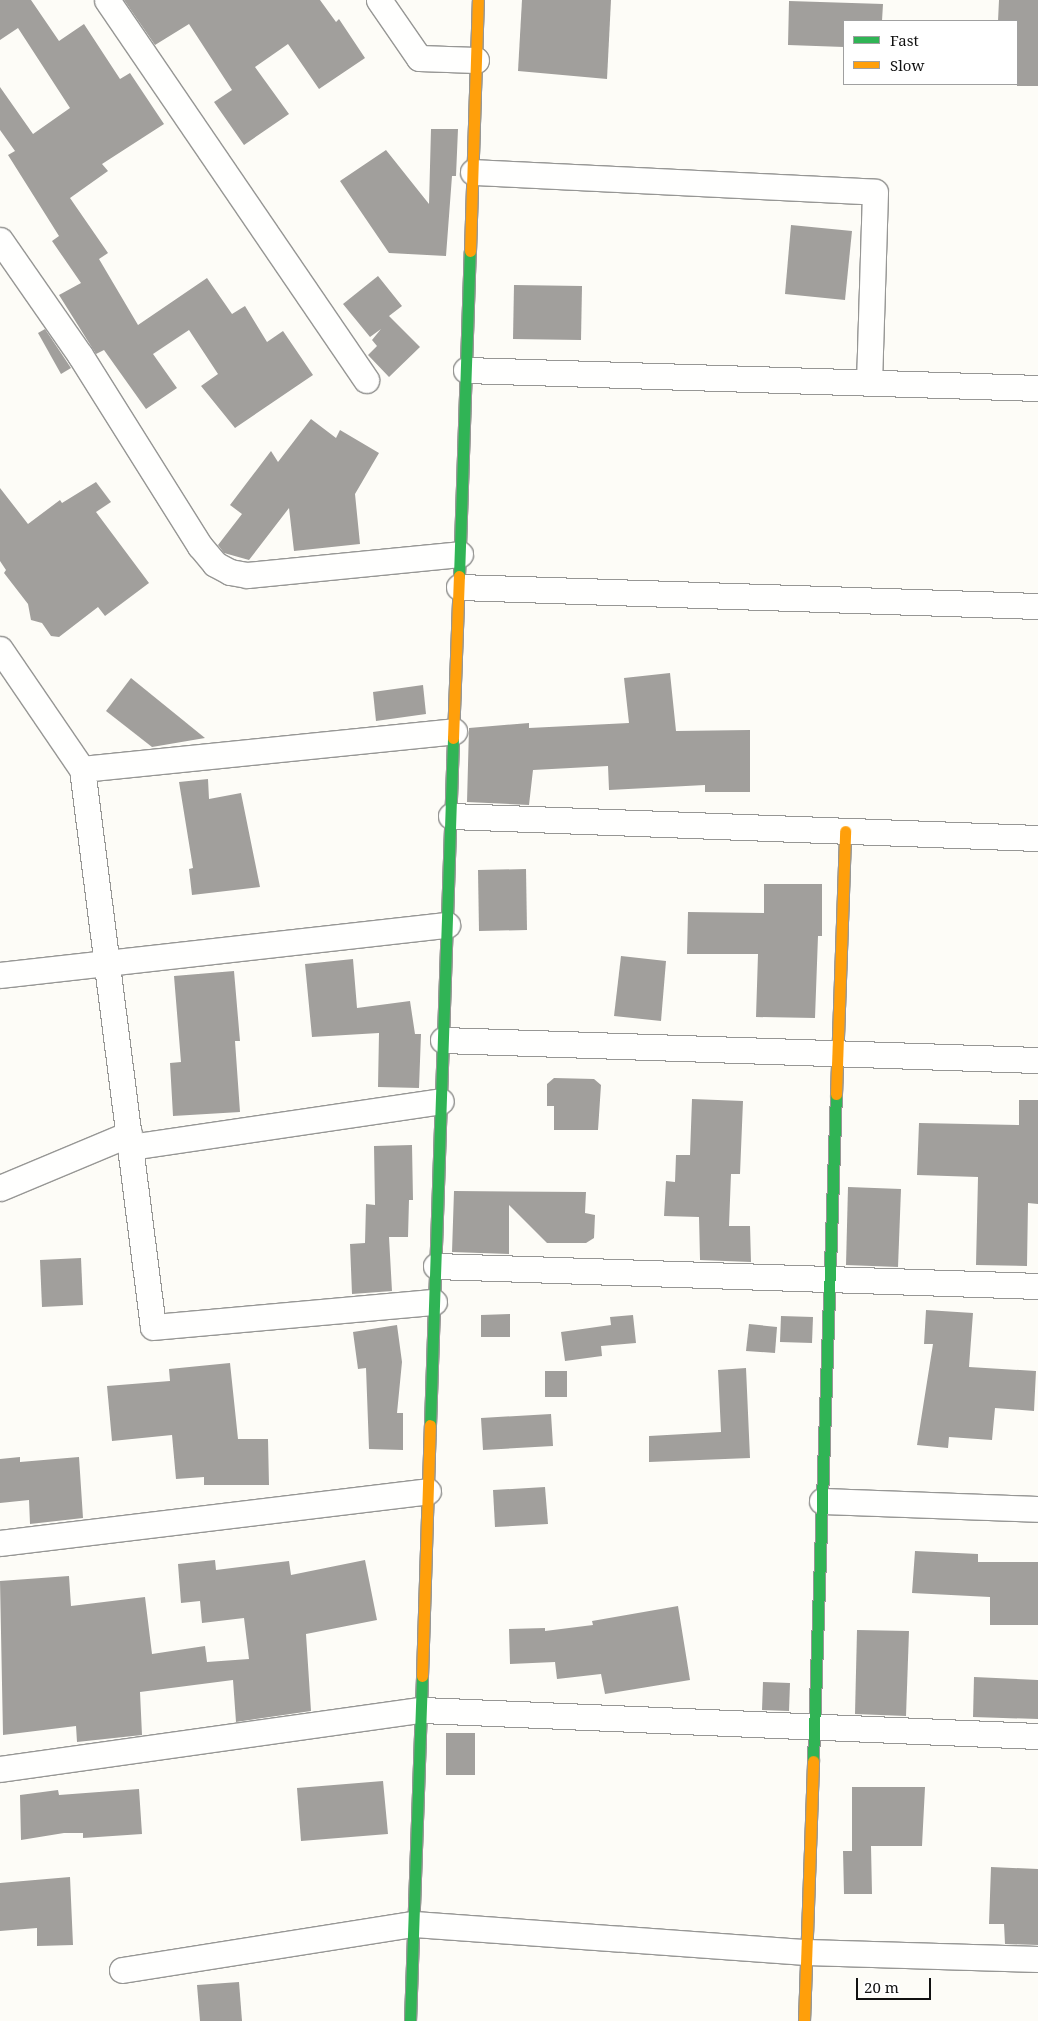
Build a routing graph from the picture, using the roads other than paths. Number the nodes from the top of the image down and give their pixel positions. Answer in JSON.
{"nodes":[{"id":1,"x":107,"y":0,"type":"edge"},
{"id":2,"x":379,"y":0,"type":"edge"},
{"id":3,"x":478,"y":0,"type":"edge"},
{"id":4,"x":476,"y":60,"type":"junction"},
{"id":5,"x":473,"y":172,"type":"junction"},
{"id":6,"x":0,"y":240,"type":"edge"},
{"id":7,"x":466,"y":370,"type":"junction"},
{"id":8,"x":366,"y":380,"type":"dead end"},
{"id":9,"x":869,"y":383,"type":"junction"},
{"id":10,"x":1038,"y":388,"type":"edge"},
{"id":11,"x":460,"y":554,"type":"junction"},
{"id":12,"x":458,"y":587,"type":"junction"},
{"id":13,"x":1038,"y":606,"type":"edge"},
{"id":14,"x":0,"y":649,"type":"edge"},
{"id":15,"x":454,"y":731,"type":"junction"},
{"id":16,"x":82,"y":769,"type":"junction"},
{"id":17,"x":451,"y":816,"type":"junction"},
{"id":18,"x":845,"y":831,"type":"junction"},
{"id":19,"x":1038,"y":838,"type":"edge"},
{"id":20,"x":447,"y":925,"type":"junction"},
{"id":21,"x":107,"y":963,"type":"junction"},
{"id":22,"x":3,"y":970,"type":"edge"},
{"id":23,"x":443,"y":1040,"type":"junction"},
{"id":24,"x":837,"y":1053,"type":"junction"},
{"id":25,"x":1038,"y":1060,"type":"edge"},
{"id":26,"x":441,"y":1101,"type":"junction"},
{"id":27,"x":130,"y":1140,"type":"junction"},
{"id":28,"x":0,"y":1188,"type":"edge"},
{"id":29,"x":436,"y":1266,"type":"junction"},
{"id":30,"x":829,"y":1279,"type":"junction"},
{"id":31,"x":1038,"y":1286,"type":"edge"},
{"id":32,"x":434,"y":1302,"type":"junction"},
{"id":33,"x":428,"y":1491,"type":"junction"},
{"id":34,"x":822,"y":1501,"type":"junction"},
{"id":35,"x":1038,"y":1509,"type":"edge"},
{"id":36,"x":0,"y":1542,"type":"edge"},
{"id":37,"x":422,"y":1710,"type":"junction"},
{"id":38,"x":814,"y":1728,"type":"junction"},
{"id":39,"x":1038,"y":1736,"type":"edge"},
{"id":40,"x":0,"y":1769,"type":"edge"},
{"id":41,"x":414,"y":1924,"type":"junction"},
{"id":42,"x":806,"y":1952,"type":"junction"},
{"id":43,"x":1038,"y":1959,"type":"edge"},
{"id":44,"x":122,"y":1970,"type":"dead end"},
{"id":45,"x":410,"y":2021,"type":"edge"},
{"id":46,"x":804,"y":2021,"type":"edge"}],
"edges":[{"from":1,"to":8,"type":"street"},
{"from":2,"to":4,"type":"street"},
{"from":3,"to":4,"type":"street"},
{"from":4,"to":5,"type":"street"},
{"from":5,"to":7,"type":"street"},
{"from":5,"to":9,"type":"street"},
{"from":6,"to":11,"type":"street"},
{"from":7,"to":9,"type":"street"},
{"from":7,"to":11,"type":"street"},
{"from":9,"to":10,"type":"street"},
{"from":11,"to":12,"type":"street"},
{"from":12,"to":13,"type":"street"},
{"from":12,"to":15,"type":"street"},
{"from":14,"to":16,"type":"street"},
{"from":15,"to":16,"type":"street"},
{"from":15,"to":17,"type":"street"},
{"from":16,"to":21,"type":"street"},
{"from":17,"to":18,"type":"street"},
{"from":17,"to":20,"type":"street"},
{"from":18,"to":19,"type":"street"},
{"from":18,"to":24,"type":"street"},
{"from":20,"to":21,"type":"street"},
{"from":20,"to":23,"type":"street"},
{"from":21,"to":22,"type":"street"},
{"from":21,"to":27,"type":"street"},
{"from":23,"to":24,"type":"street"},
{"from":23,"to":26,"type":"street"},
{"from":24,"to":25,"type":"street"},
{"from":24,"to":30,"type":"street"},
{"from":26,"to":27,"type":"street"},
{"from":26,"to":29,"type":"street"},
{"from":27,"to":28,"type":"street"},
{"from":27,"to":32,"type":"street"},
{"from":29,"to":30,"type":"street"},
{"from":29,"to":32,"type":"street"},
{"from":30,"to":31,"type":"street"},
{"from":30,"to":34,"type":"street"},
{"from":32,"to":33,"type":"street"},
{"from":33,"to":36,"type":"street"},
{"from":33,"to":37,"type":"street"},
{"from":34,"to":35,"type":"street"},
{"from":34,"to":38,"type":"street"},
{"from":37,"to":38,"type":"street"},
{"from":37,"to":40,"type":"street"},
{"from":37,"to":41,"type":"street"},
{"from":38,"to":39,"type":"street"},
{"from":38,"to":42,"type":"street"},
{"from":41,"to":42,"type":"street"},
{"from":41,"to":44,"type":"street"},
{"from":41,"to":45,"type":"street"},
{"from":42,"to":43,"type":"street"},
{"from":42,"to":46,"type":"street"}]}
